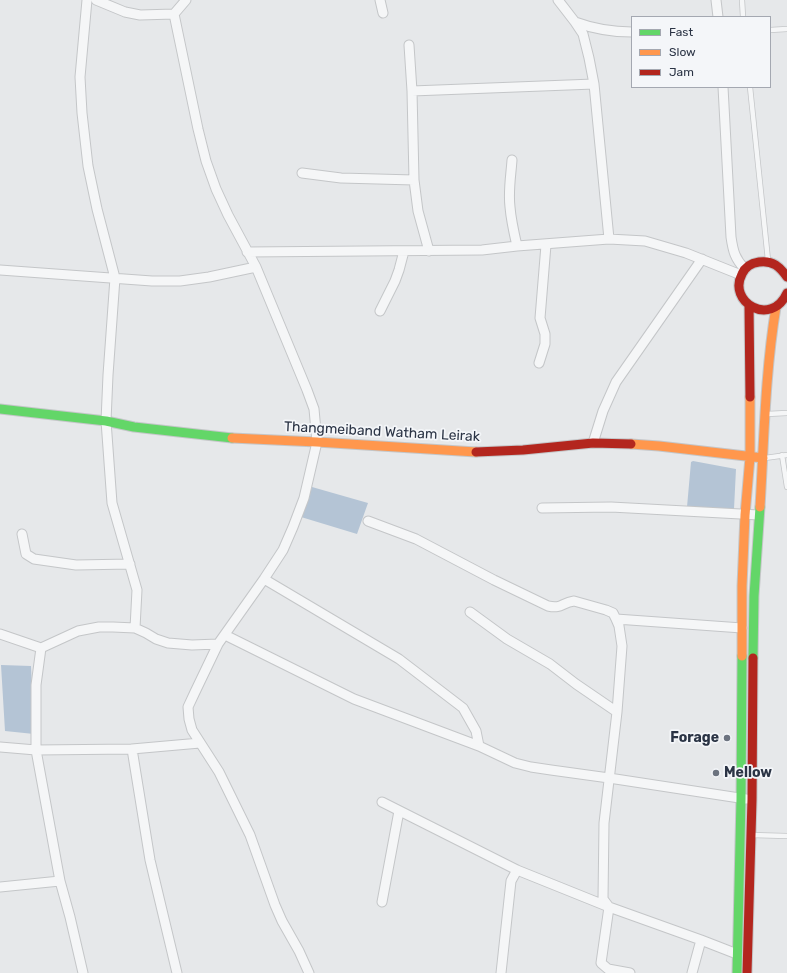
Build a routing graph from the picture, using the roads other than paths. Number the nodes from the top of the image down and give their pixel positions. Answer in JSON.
{"nodes":[{"id":1,"x":87,"y":0,"type":"edge"},
{"id":2,"x":96,"y":0,"type":"edge"},
{"id":3,"x":186,"y":0,"type":"edge"},
{"id":4,"x":380,"y":0,"type":"edge"},
{"id":5,"x":558,"y":0,"type":"edge"},
{"id":6,"x":716,"y":0,"type":"edge"},
{"id":7,"x":742,"y":0,"type":"edge"},
{"id":8,"x":383,"y":13,"type":"dead end"},
{"id":9,"x":174,"y":14,"type":"junction"},
{"id":10,"x":718,"y":16,"type":"edge"},
{"id":11,"x":744,"y":16,"type":"edge"},
{"id":12,"x":575,"y":22,"type":"junction"},
{"id":13,"x":787,"y":29,"type":"edge"},
{"id":14,"x":771,"y":30,"type":"edge"},
{"id":15,"x":631,"y":32,"type":"edge"},
{"id":16,"x":409,"y":45,"type":"dead end"},
{"id":17,"x":594,"y":84,"type":"junction"},
{"id":18,"x":723,"y":88,"type":"edge"},
{"id":19,"x":750,"y":88,"type":"edge"},
{"id":20,"x":412,"y":91,"type":"junction"},
{"id":21,"x":512,"y":160,"type":"dead end"},
{"id":22,"x":302,"y":173,"type":"dead end"},
{"id":23,"x":414,"y":180,"type":"junction"},
{"id":24,"x":609,"y":240,"type":"junction"},
{"id":25,"x":546,"y":245,"type":"junction"},
{"id":26,"x":517,"y":246,"type":"junction"},
{"id":27,"x":429,"y":250,"type":"junction"},
{"id":28,"x":404,"y":251,"type":"junction"},
{"id":29,"x":247,"y":252,"type":"junction"},
{"id":30,"x":702,"y":259,"type":"junction"},
{"id":31,"x":787,"y":260,"type":"edge"},
{"id":32,"x":768,"y":261,"type":"junction"},
{"id":33,"x":777,"y":264,"type":"junction"},
{"id":34,"x":256,"y":267,"type":"junction"},
{"id":35,"x":0,"y":270,"type":"edge"},
{"id":36,"x":743,"y":272,"type":"junction"},
{"id":37,"x":787,"y":277,"type":"edge"},
{"id":38,"x":115,"y":278,"type":"junction"},
{"id":39,"x":787,"y":293,"type":"edge"},
{"id":40,"x":749,"y":305,"type":"junction"},
{"id":41,"x":776,"y":307,"type":"junction"},
{"id":42,"x":380,"y":311,"type":"dead end"},
{"id":43,"x":539,"y":363,"type":"dead end"},
{"id":44,"x":0,"y":410,"type":"edge"},
{"id":45,"x":787,"y":413,"type":"edge"},
{"id":46,"x":765,"y":414,"type":"junction"},
{"id":47,"x":106,"y":421,"type":"junction"},
{"id":48,"x":317,"y":442,"type":"junction"},
{"id":49,"x":593,"y":443,"type":"junction"},
{"id":50,"x":785,"y":455,"type":"edge"},
{"id":51,"x":750,"y":457,"type":"junction"},
{"id":52,"x":763,"y":458,"type":"junction"},
{"id":53,"x":787,"y":487,"type":"edge"},
{"id":54,"x":542,"y":508,"type":"dead end"},
{"id":55,"x":745,"y":515,"type":"junction"},
{"id":56,"x":759,"y":515,"type":"junction"},
{"id":57,"x":368,"y":521,"type":"dead end"},
{"id":58,"x":22,"y":534,"type":"dead end"},
{"id":59,"x":130,"y":564,"type":"junction"},
{"id":60,"x":264,"y":579,"type":"junction"},
{"id":61,"x":470,"y":612,"type":"dead end"},
{"id":62,"x":616,"y":619,"type":"junction"},
{"id":63,"x":135,"y":628,"type":"junction"},
{"id":64,"x":742,"y":628,"type":"junction"},
{"id":65,"x":0,"y":634,"type":"edge"},
{"id":66,"x":225,"y":635,"type":"junction"},
{"id":67,"x":218,"y":644,"type":"junction"},
{"id":68,"x":41,"y":648,"type":"junction"},
{"id":69,"x":617,"y":712,"type":"junction"},
{"id":70,"x":200,"y":743,"type":"junction"},
{"id":71,"x":479,"y":746,"type":"junction"},
{"id":72,"x":0,"y":747,"type":"edge"},
{"id":73,"x":132,"y":749,"type":"junction"},
{"id":74,"x":36,"y":750,"type":"junction"},
{"id":75,"x":609,"y":778,"type":"junction"},
{"id":76,"x":741,"y":799,"type":"junction"},
{"id":77,"x":752,"y":800,"type":"junction"},
{"id":78,"x":382,"y":802,"type":"dead end"},
{"id":79,"x":399,"y":811,"type":"junction"},
{"id":80,"x":751,"y":835,"type":"junction"},
{"id":81,"x":787,"y":836,"type":"edge"},
{"id":82,"x":517,"y":870,"type":"junction"},
{"id":83,"x":60,"y":881,"type":"junction"},
{"id":84,"x":0,"y":887,"type":"edge"},
{"id":85,"x":382,"y":902,"type":"dead end"},
{"id":86,"x":609,"y":907,"type":"junction"},
{"id":87,"x":701,"y":940,"type":"junction"},
{"id":88,"x":737,"y":954,"type":"junction"},
{"id":89,"x":83,"y":973,"type":"edge"},
{"id":90,"x":177,"y":973,"type":"edge"},
{"id":91,"x":309,"y":973,"type":"edge"},
{"id":92,"x":501,"y":973,"type":"edge"},
{"id":93,"x":630,"y":973,"type":"edge"},
{"id":94,"x":692,"y":973,"type":"edge"},
{"id":95,"x":737,"y":973,"type":"edge"},
{"id":96,"x":748,"y":973,"type":"edge"}],
"edges":[{"from":1,"to":38,"type":"street"},
{"from":2,"to":9,"type":"street"},
{"from":3,"to":9,"type":"street"},
{"from":4,"to":8,"type":"street"},
{"from":5,"to":12,"type":"street"},
{"from":6,"to":10,"type":"street"},
{"from":7,"to":11,"type":"lane"},
{"from":9,"to":29,"type":"street"},
{"from":12,"to":15,"type":"street"},
{"from":12,"to":17,"type":"street"},
{"from":13,"to":14,"type":"lane"},
{"from":16,"to":20,"type":"street"},
{"from":17,"to":20,"type":"street"},
{"from":17,"to":24,"type":"street"},
{"from":18,"to":36,"type":"street"},
{"from":19,"to":32,"type":"lane"},
{"from":20,"to":23,"type":"street"},
{"from":21,"to":26,"type":"street"},
{"from":22,"to":23,"type":"street"},
{"from":23,"to":27,"type":"street"},
{"from":24,"to":25,"type":"street"},
{"from":24,"to":30,"type":"street"},
{"from":25,"to":26,"type":"street"},
{"from":25,"to":43,"type":"street"},
{"from":26,"to":27,"type":"street"},
{"from":27,"to":28,"type":"street"},
{"from":28,"to":29,"type":"street"},
{"from":28,"to":42,"type":"street"},
{"from":29,"to":34,"type":"street"},
{"from":30,"to":36,"type":"street"},
{"from":30,"to":49,"type":"street"},
{"from":31,"to":33,"type":"main road"},
{"from":32,"to":33,"type":"main road"},
{"from":32,"to":36,"type":"main road"},
{"from":33,"to":37,"type":"main road"},
{"from":34,"to":38,"type":"street"},
{"from":34,"to":48,"type":"street"},
{"from":35,"to":38,"type":"street"},
{"from":36,"to":40,"type":"main road"},
{"from":38,"to":47,"type":"street"},
{"from":39,"to":41,"type":"main road"},
{"from":40,"to":41,"type":"main road"},
{"from":40,"to":51,"type":"main road"},
{"from":41,"to":46,"type":"main road"},
{"from":44,"to":47,"type":"main road","name":"Thangmeiband Watham Leirak"},
{"from":45,"to":46,"type":"lane"},
{"from":46,"to":52,"type":"main road"},
{"from":47,"to":48,"type":"main road","name":"Thangmeiband Watham Leirak"},
{"from":47,"to":59,"type":"street"},
{"from":48,"to":49,"type":"main road","name":"Thangmeiband Watham Leirak"},
{"from":48,"to":60,"type":"street"},
{"from":49,"to":51,"type":"main road","name":"Thangmeiband Watham Leirak"},
{"from":50,"to":52,"type":"lane"},
{"from":50,"to":53,"type":"lane"},
{"from":51,"to":52,"type":"main road","name":"Thangmeiband Watham Leirak"},
{"from":51,"to":55,"type":"main road"},
{"from":52,"to":56,"type":"main road"},
{"from":54,"to":55,"type":"street"},
{"from":55,"to":56,"type":"street"},
{"from":55,"to":64,"type":"main road"},
{"from":56,"to":77,"type":"main road"},
{"from":57,"to":62,"type":"street"},
{"from":58,"to":59,"type":"street"},
{"from":59,"to":63,"type":"street"},
{"from":60,"to":66,"type":"street"},
{"from":60,"to":71,"type":"street"},
{"from":61,"to":69,"type":"street"},
{"from":62,"to":64,"type":"street"},
{"from":62,"to":69,"type":"street"},
{"from":63,"to":67,"type":"street"},
{"from":63,"to":68,"type":"street"},
{"from":64,"to":76,"type":"main road"},
{"from":65,"to":68,"type":"street"},
{"from":66,"to":67,"type":"street"},
{"from":66,"to":71,"type":"street"},
{"from":67,"to":70,"type":"street"},
{"from":68,"to":74,"type":"street"},
{"from":69,"to":75,"type":"street"},
{"from":70,"to":73,"type":"street"},
{"from":70,"to":91,"type":"street"},
{"from":71,"to":75,"type":"street"},
{"from":72,"to":74,"type":"street"},
{"from":73,"to":74,"type":"street"},
{"from":73,"to":90,"type":"street"},
{"from":74,"to":83,"type":"street"},
{"from":75,"to":76,"type":"street"},
{"from":75,"to":86,"type":"street"},
{"from":76,"to":77,"type":"street"},
{"from":76,"to":88,"type":"main road"},
{"from":77,"to":80,"type":"main road"},
{"from":78,"to":79,"type":"street"},
{"from":79,"to":82,"type":"street"},
{"from":79,"to":85,"type":"street"},
{"from":80,"to":81,"type":"lane"},
{"from":80,"to":96,"type":"main road"},
{"from":82,"to":86,"type":"street"},
{"from":82,"to":92,"type":"street"},
{"from":83,"to":84,"type":"street"},
{"from":83,"to":89,"type":"street"},
{"from":86,"to":87,"type":"street"},
{"from":86,"to":93,"type":"street"},
{"from":87,"to":88,"type":"street"},
{"from":87,"to":94,"type":"street"},
{"from":88,"to":95,"type":"main road"}]}
